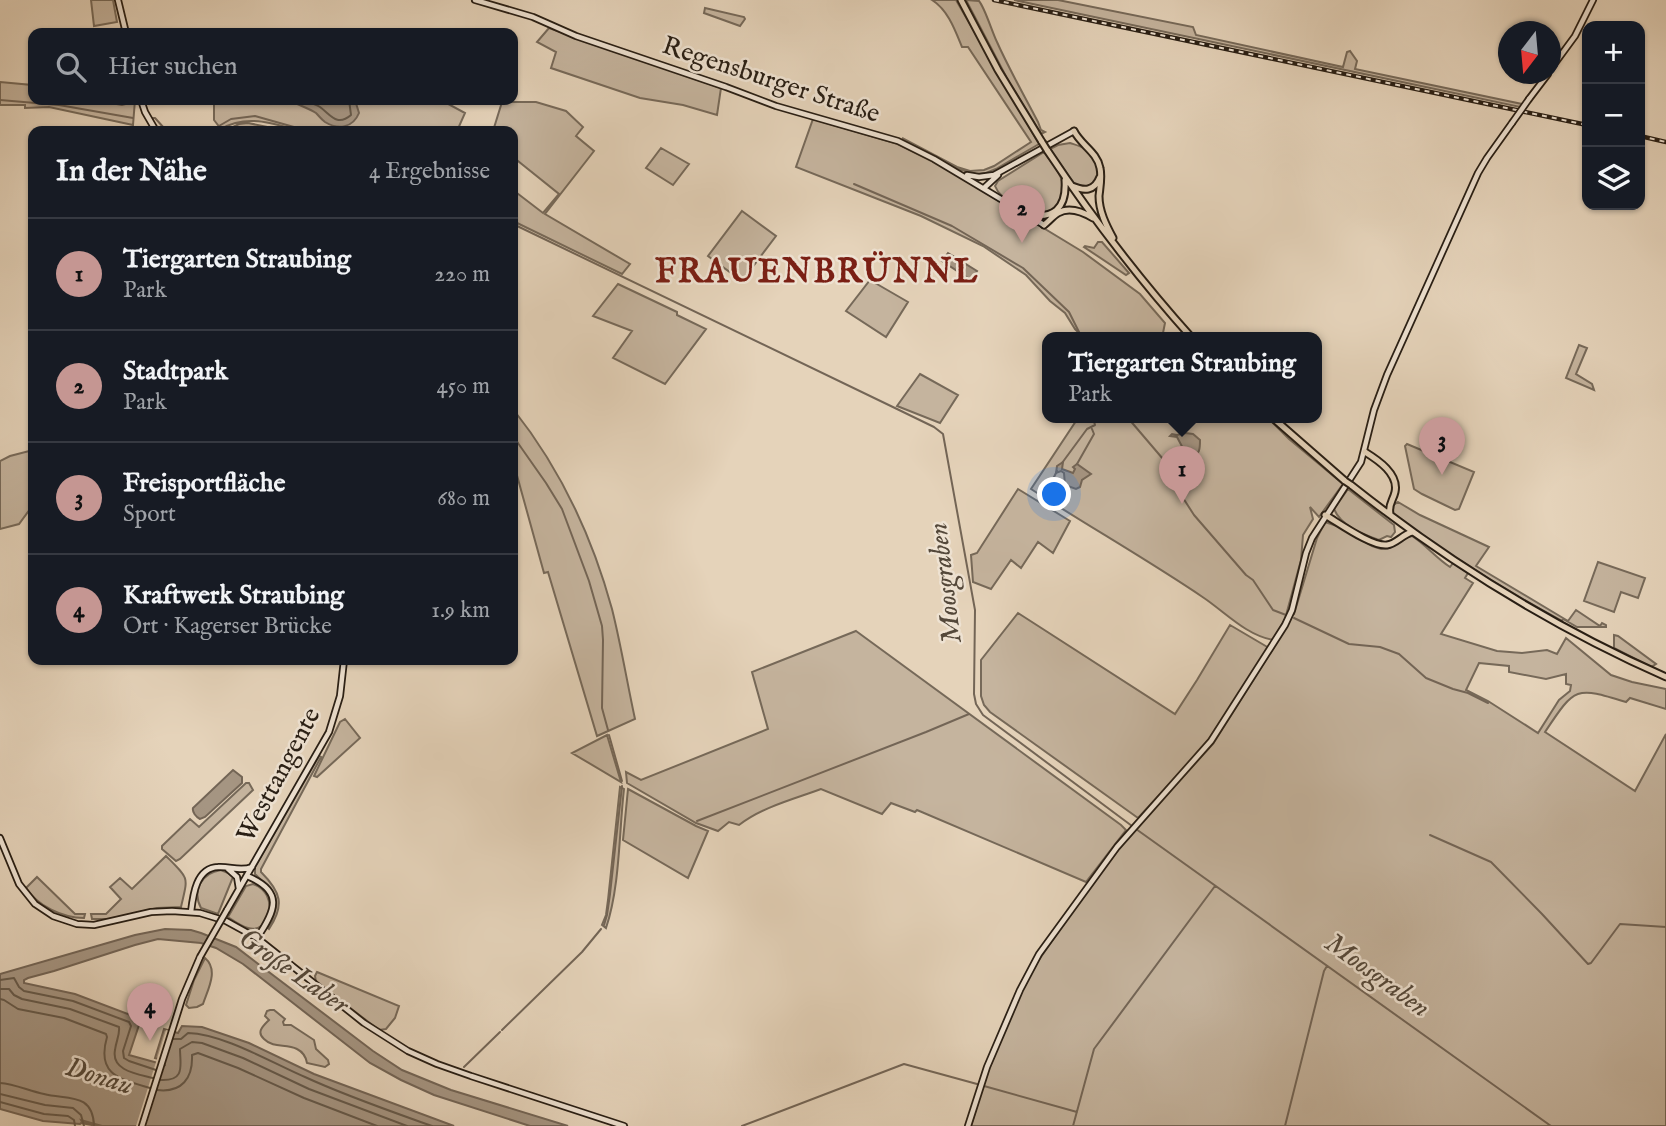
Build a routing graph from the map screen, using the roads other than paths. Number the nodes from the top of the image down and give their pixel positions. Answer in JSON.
{"nodes":[{"id":1,"x":118,"y":0,"type":"edge"},
{"id":2,"x":475,"y":0,"type":"edge"},
{"id":3,"x":1593,"y":0,"type":"edge"},
{"id":4,"x":962,"y":3,"type":"edge"},
{"id":5,"x":125,"y":28,"type":"edge"},
{"id":6,"x":1561,"y":55,"type":"edge"},
{"id":7,"x":1540,"y":84,"type":"edge"},
{"id":8,"x":143,"y":105,"type":"edge"},
{"id":9,"x":152,"y":126,"type":"edge"},
{"id":10,"x":1074,"y":131,"type":"joint"},
{"id":11,"x":1002,"y":171,"type":"junction"},
{"id":12,"x":959,"y":173,"type":"junction"},
{"id":13,"x":1101,"y":174,"type":"junction"},
{"id":14,"x":987,"y":176,"type":"junction"},
{"id":15,"x":1065,"y":177,"type":"junction"},
{"id":16,"x":1072,"y":186,"type":"junction"},
{"id":17,"x":984,"y":188,"type":"junction"},
{"id":18,"x":1026,"y":214,"type":"junction"},
{"id":19,"x":1045,"y":216,"type":"junction"},
{"id":20,"x":1095,"y":219,"type":"junction"},
{"id":21,"x":1044,"y":225,"type":"junction"},
{"id":22,"x":1121,"y":253,"type":"junction"},
{"id":23,"x":1187,"y":332,"type":"edge"},
{"id":24,"x":1279,"y":423,"type":"edge"},
{"id":25,"x":1365,"y":452,"type":"junction"},
{"id":26,"x":1389,"y":504,"type":"junction"},
{"id":27,"x":1379,"y":507,"type":"junction"},
{"id":28,"x":1325,"y":515,"type":"junction"},
{"id":29,"x":1390,"y":516,"type":"junction"},
{"id":30,"x":1399,"y":523,"type":"junction"},
{"id":31,"x":1412,"y":532,"type":"junction"},
{"id":32,"x":1399,"y":537,"type":"junction"},
{"id":33,"x":344,"y":665,"type":"edge"},
{"id":34,"x":1666,"y":677,"type":"edge"},
{"id":35,"x":0,"y":838,"type":"edge"},
{"id":36,"x":252,"y":867,"type":"junction"},
{"id":37,"x":226,"y":868,"type":"junction"},
{"id":38,"x":247,"y":876,"type":"junction"},
{"id":39,"x":239,"y":889,"type":"junction"},
{"id":40,"x":191,"y":912,"type":"junction"},
{"id":41,"x":257,"y":938,"type":"junction"},
{"id":42,"x":142,"y":1126,"type":"edge"},
{"id":43,"x":624,"y":1126,"type":"edge"},
{"id":44,"x":968,"y":1126,"type":"edge"}],
"edges":[{"from":1,"to":5,"type":"street"},
{"from":2,"to":12,"type":"street","name":"Regensburger Straße"},
{"from":3,"to":6,"type":"street"},
{"from":4,"to":15,"type":"main road","bridge":true},
{"from":7,"to":25,"type":"street","bridge":true},
{"from":8,"to":9,"type":"street"},
{"from":10,"to":11,"type":"street"},
{"from":10,"to":13,"type":"main road"},
{"from":11,"to":14,"type":"street"},
{"from":11,"to":17,"type":"street"},
{"from":12,"to":14,"type":"street"},
{"from":12,"to":17,"type":"street","name":"Regensburger Straße"},
{"from":13,"to":16,"type":"main road"},
{"from":13,"to":22,"type":"main road"},
{"from":14,"to":17,"type":"street"},
{"from":15,"to":16,"type":"main road"},
{"from":15,"to":19,"type":"main road"},
{"from":16,"to":20,"type":"main road"},
{"from":17,"to":18,"type":"street","name":"Regensburger Straße"},
{"from":18,"to":19,"type":"main road"},
{"from":18,"to":21,"type":"street","name":"Regensburger Straße"},
{"from":19,"to":21,"type":"main road"},
{"from":20,"to":21,"type":"main road"},
{"from":20,"to":22,"type":"main road"},
{"from":22,"to":23,"type":"main road"},
{"from":24,"to":27,"type":"main road"},
{"from":25,"to":26,"type":"main road"},
{"from":25,"to":28,"type":"street"},
{"from":26,"to":27,"type":"main road"},
{"from":26,"to":29,"type":"main road"},
{"from":27,"to":29,"type":"main road"},
{"from":28,"to":32,"type":"main road"},
{"from":28,"to":44,"type":"street"},
{"from":29,"to":30,"type":"main road"},
{"from":30,"to":31,"type":"main road"},
{"from":30,"to":32,"type":"main road"},
{"from":31,"to":32,"type":"main road"},
{"from":31,"to":34,"type":"main road"},
{"from":33,"to":36,"type":"street","name":"Westtangente"},
{"from":35,"to":40,"type":"street"},
{"from":36,"to":37,"type":"street"},
{"from":36,"to":38,"type":"street","name":"Westtangente"},
{"from":37,"to":39,"type":"street"},
{"from":37,"to":40,"type":"street"},
{"from":38,"to":39,"type":"street","name":"Westtangente"},
{"from":38,"to":41,"type":"street"},
{"from":39,"to":42,"type":"street","bridge":true},
{"from":40,"to":41,"type":"street"},
{"from":41,"to":43,"type":"street"}]}
